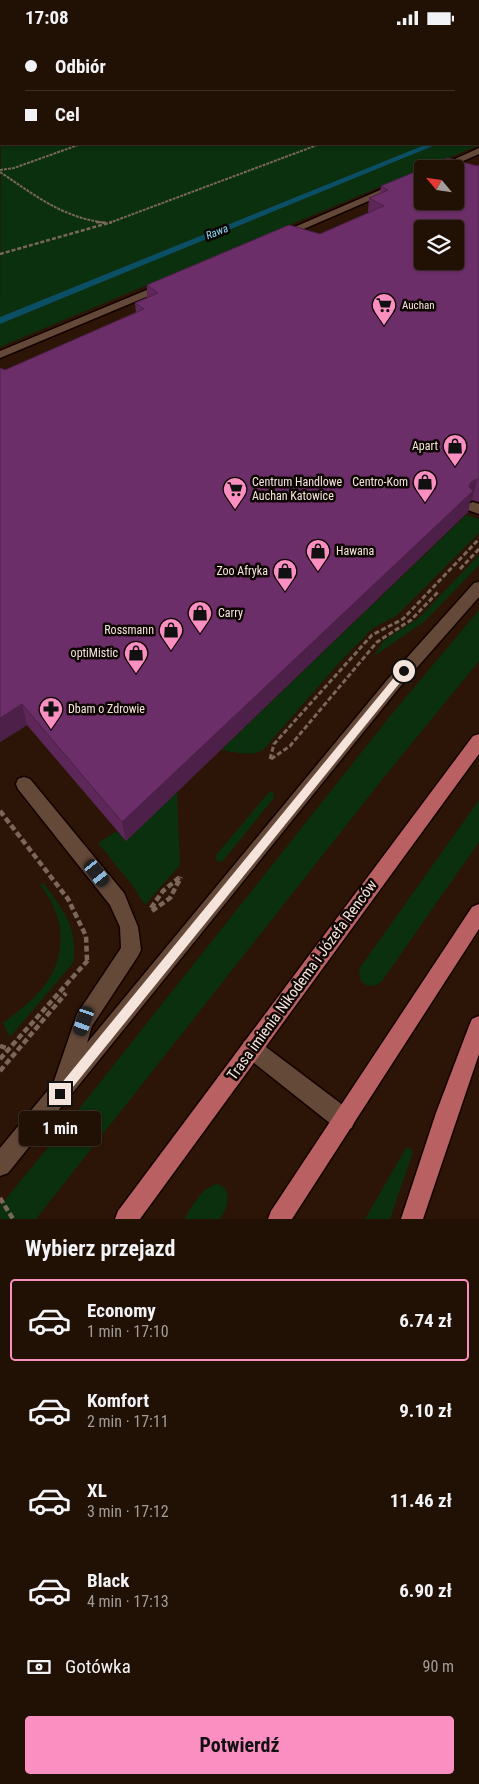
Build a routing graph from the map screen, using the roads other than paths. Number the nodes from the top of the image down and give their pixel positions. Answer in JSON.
{"nodes":[{"id":1,"x":479,"y":151,"type":"edge"},
{"id":2,"x":458,"y":160,"type":"edge"},
{"id":3,"x":414,"y":178,"type":"edge"},
{"id":4,"x":276,"y":238,"type":"edge"},
{"id":5,"x":174,"y":281,"type":"edge"},
{"id":6,"x":0,"y":355,"type":"edge"},
{"id":7,"x":479,"y":587,"type":"edge"},
{"id":8,"x":479,"y":741,"type":"edge"},
{"id":9,"x":24,"y":784,"type":"dead end"},
{"id":10,"x":479,"y":913,"type":"edge"},
{"id":11,"x":479,"y":1026,"type":"edge"},
{"id":12,"x":251,"y":1048,"type":"junction"},
{"id":13,"x":60,"y":1094,"type":"junction"},
{"id":14,"x":344,"y":1120,"type":"junction"},
{"id":15,"x":0,"y":1165,"type":"edge"},
{"id":16,"x":126,"y":1219,"type":"edge"},
{"id":17,"x":279,"y":1219,"type":"edge"},
{"id":18,"x":412,"y":1219,"type":"edge"}],
"edges":[{"from":1,"to":2,"type":"street"},
{"from":3,"to":4,"type":"street"},
{"from":5,"to":6,"type":"street"},
{"from":7,"to":13,"type":"street"},
{"from":8,"to":12,"type":"main road","name":"Trasa imienia Nikodema i Józefa Renców"},
{"from":9,"to":13,"type":"street"},
{"from":10,"to":14,"type":"main road"},
{"from":11,"to":18,"type":"main road"},
{"from":12,"to":14,"type":"street"},
{"from":12,"to":16,"type":"main road","name":"Trasa imienia Nikodema i Józefa Renców"},
{"from":13,"to":15,"type":"street"},
{"from":14,"to":17,"type":"main road"}]}
